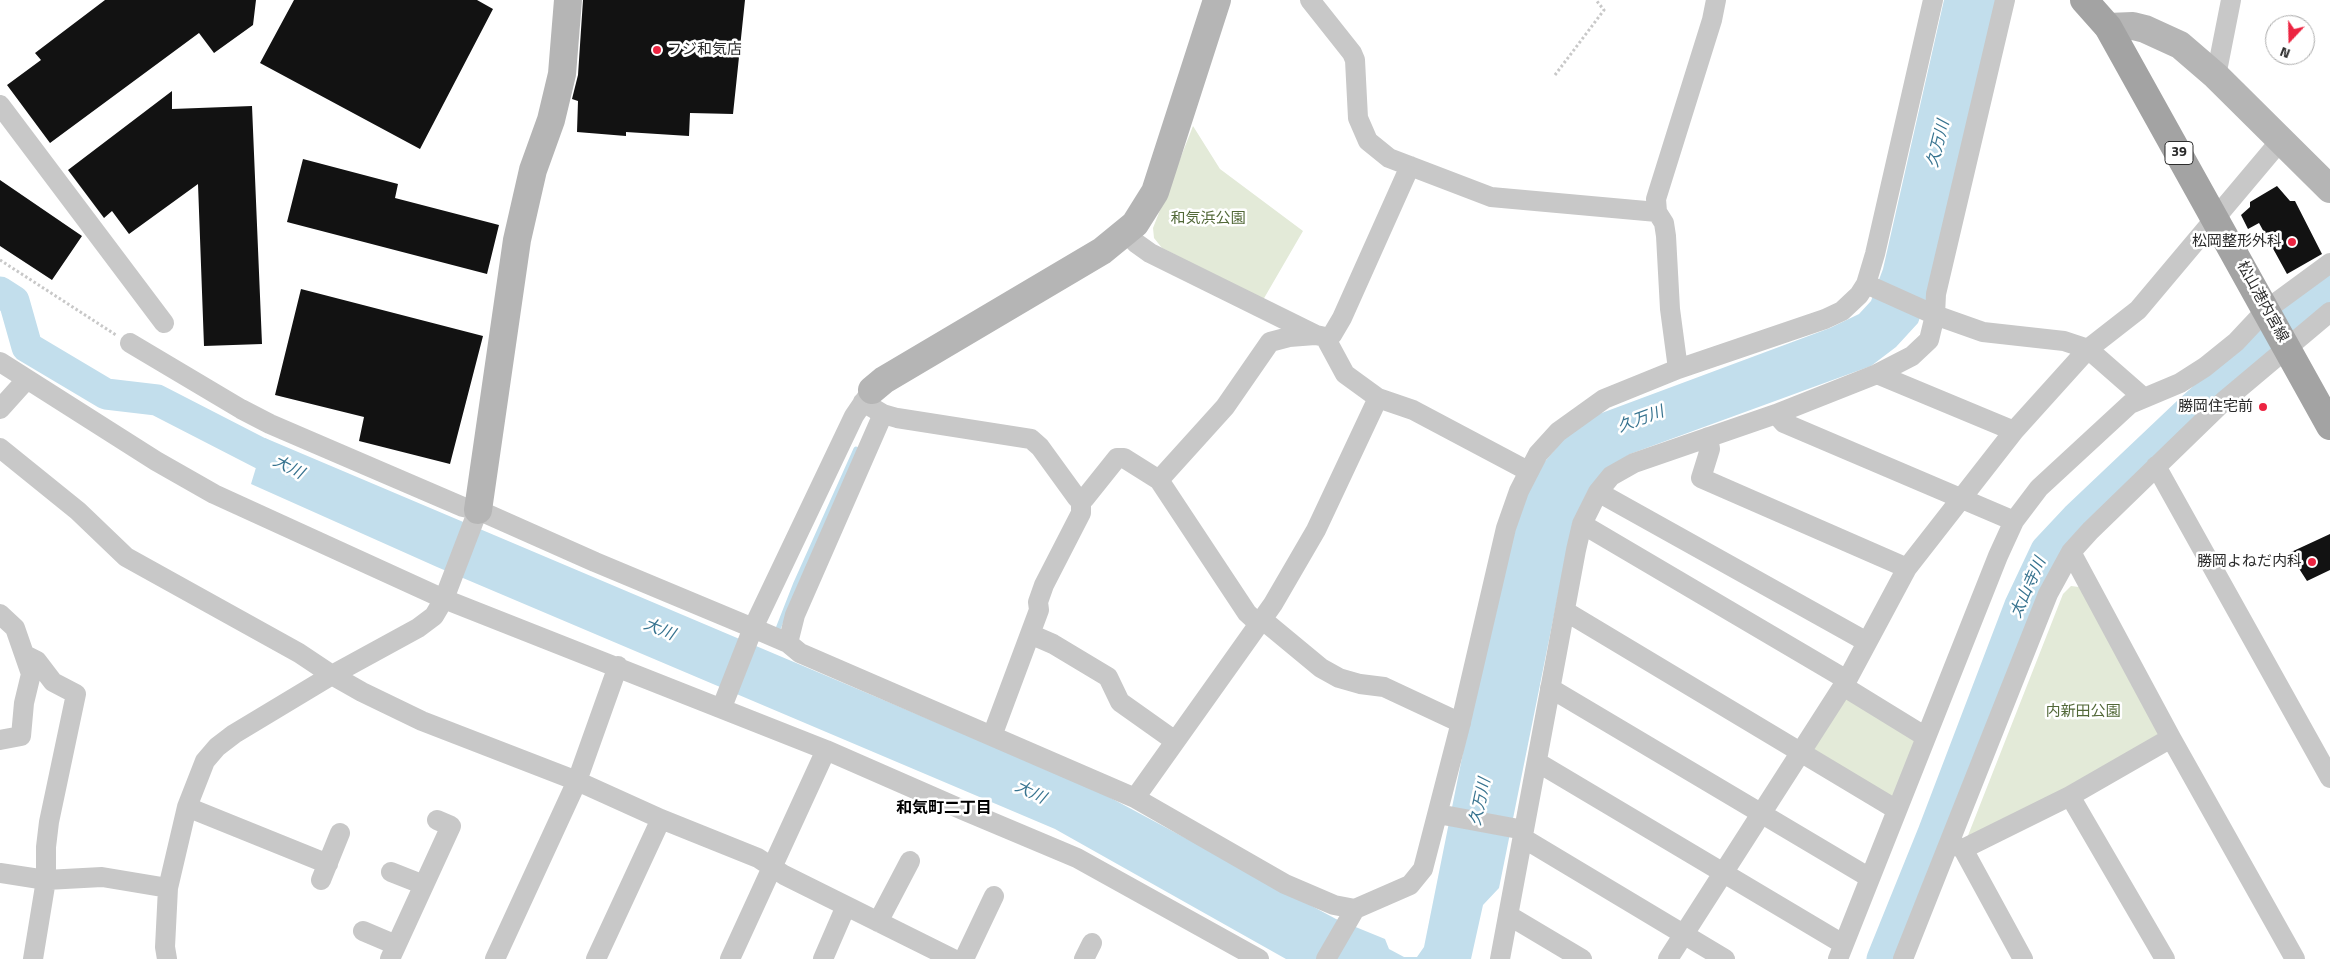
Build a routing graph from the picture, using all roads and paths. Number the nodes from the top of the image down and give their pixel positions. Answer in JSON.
{"nodes":[{"id":1,"x":568,"y":0,"type":"edge"},
{"id":2,"x":1217,"y":0,"type":"edge"},
{"id":3,"x":1310,"y":0,"type":"edge"},
{"id":4,"x":1596,"y":0,"type":"edge"},
{"id":5,"x":1716,"y":0,"type":"edge"},
{"id":6,"x":1933,"y":0,"type":"edge"},
{"id":7,"x":2005,"y":0,"type":"edge"},
{"id":8,"x":2084,"y":0,"type":"edge"},
{"id":9,"x":2231,"y":0,"type":"edge"},
{"id":10,"x":2108,"y":27,"type":"junction"},
{"id":11,"x":1555,"y":75,"type":"dead end"},
{"id":12,"x":2216,"y":76,"type":"junction"},
{"id":13,"x":0,"y":105,"type":"edge"},
{"id":14,"x":2281,"y":140,"type":"junction"},
{"id":15,"x":1410,"y":166,"type":"junction"},
{"id":16,"x":2330,"y":189,"type":"edge"},
{"id":17,"x":1657,"y":212,"type":"junction"},
{"id":18,"x":2215,"y":217,"type":"junction"},
{"id":19,"x":1126,"y":232,"type":"junction"},
{"id":20,"x":0,"y":260,"type":"edge"},
{"id":21,"x":2330,"y":263,"type":"edge"},
{"id":22,"x":1870,"y":286,"type":"junction"},
{"id":23,"x":1271,"y":312,"type":"junction"},
{"id":24,"x":2330,"y":312,"type":"edge"},
{"id":25,"x":1931,"y":313,"type":"junction"},
{"id":26,"x":2268,"y":314,"type":"junction"},
{"id":27,"x":164,"y":323,"type":"dead end"},
{"id":28,"x":1321,"y":336,"type":"junction"},
{"id":29,"x":1270,"y":342,"type":"junction"},
{"id":30,"x":130,"y":343,"type":"joint"},
{"id":31,"x":2285,"y":345,"type":"junction"},
{"id":32,"x":2088,"y":349,"type":"junction"},
{"id":33,"x":0,"y":362,"type":"edge"},
{"id":34,"x":1678,"y":369,"type":"junction"},
{"id":35,"x":1877,"y":374,"type":"junction"},
{"id":36,"x":27,"y":380,"type":"junction"},
{"id":37,"x":1378,"y":398,"type":"junction"},
{"id":38,"x":2144,"y":398,"type":"junction"},
{"id":39,"x":873,"y":402,"type":"junction"},
{"id":40,"x":0,"y":409,"type":"edge"},
{"id":41,"x":1776,"y":414,"type":"junction"},
{"id":42,"x":2330,"y":426,"type":"edge"},
{"id":43,"x":2014,"y":431,"type":"junction"},
{"id":44,"x":1708,"y":437,"type":"junction"},
{"id":45,"x":0,"y":448,"type":"edge"},
{"id":46,"x":2156,"y":466,"type":"junction"},
{"id":47,"x":1528,"y":471,"type":"junction"},
{"id":48,"x":1159,"y":480,"type":"junction"},
{"id":49,"x":1598,"y":492,"type":"junction"},
{"id":50,"x":1081,"y":498,"type":"junction"},
{"id":51,"x":1962,"y":499,"type":"junction"},
{"id":52,"x":477,"y":514,"type":"junction"},
{"id":53,"x":2014,"y":521,"type":"junction"},
{"id":54,"x":1582,"y":524,"type":"junction"},
{"id":55,"x":2072,"y":552,"type":"junction"},
{"id":56,"x":1907,"y":568,"type":"junction"},
{"id":57,"x":445,"y":594,"type":"junction"},
{"id":58,"x":1564,"y":611,"type":"junction"},
{"id":59,"x":0,"y":614,"type":"edge"},
{"id":60,"x":1261,"y":622,"type":"junction"},
{"id":61,"x":756,"y":632,"type":"junction"},
{"id":62,"x":1030,"y":634,"type":"junction"},
{"id":63,"x":785,"y":642,"type":"junction"},
{"id":64,"x":1867,"y":642,"type":"junction"},
{"id":65,"x":25,"y":655,"type":"junction"},
{"id":66,"x":618,"y":666,"type":"junction"},
{"id":67,"x":332,"y":675,"type":"junction"},
{"id":68,"x":1845,"y":683,"type":"junction"},
{"id":69,"x":1550,"y":688,"type":"junction"},
{"id":70,"x":723,"y":705,"type":"junction"},
{"id":71,"x":1461,"y":723,"type":"junction"},
{"id":72,"x":992,"y":736,"type":"junction"},
{"id":73,"x":1926,"y":737,"type":"junction"},
{"id":74,"x":2172,"y":738,"type":"junction"},
{"id":75,"x":0,"y":740,"type":"edge"},
{"id":76,"x":1174,"y":741,"type":"junction"},
{"id":77,"x":826,"y":750,"type":"junction"},
{"id":78,"x":1802,"y":753,"type":"junction"},
{"id":79,"x":1537,"y":762,"type":"junction"},
{"id":80,"x":2330,"y":778,"type":"edge"},
{"id":81,"x":577,"y":781,"type":"junction"},
{"id":82,"x":2070,"y":796,"type":"junction"},
{"id":83,"x":1135,"y":798,"type":"junction"},
{"id":84,"x":187,"y":806,"type":"junction"},
{"id":85,"x":1897,"y":810,"type":"junction"},
{"id":86,"x":1442,"y":814,"type":"junction"},
{"id":87,"x":1762,"y":814,"type":"junction"},
{"id":88,"x":661,"y":819,"type":"junction"},
{"id":89,"x":436,"y":820,"type":"dead end"},
{"id":90,"x":340,"y":832,"type":"dead end"},
{"id":91,"x":1520,"y":832,"type":"junction"},
{"id":92,"x":1957,"y":846,"type":"junction"},
{"id":93,"x":910,"y":861,"type":"dead end"},
{"id":94,"x":772,"y":867,"type":"junction"},
{"id":95,"x":391,"y":872,"type":"dead end"},
{"id":96,"x":0,"y":873,"type":"edge"},
{"id":97,"x":1724,"y":874,"type":"junction"},
{"id":98,"x":1870,"y":878,"type":"junction"},
{"id":99,"x":46,"y":880,"type":"junction"},
{"id":100,"x":424,"y":885,"type":"junction"},
{"id":101,"x":168,"y":888,"type":"junction"},
{"id":102,"x":994,"y":896,"type":"dead end"},
{"id":103,"x":846,"y":906,"type":"junction"},
{"id":104,"x":1351,"y":913,"type":"junction"},
{"id":105,"x":1508,"y":915,"type":"junction"},
{"id":106,"x":878,"y":922,"type":"junction"},
{"id":107,"x":363,"y":931,"type":"dead end"},
{"id":108,"x":1685,"y":935,"type":"junction"},
{"id":109,"x":393,"y":952,"type":"edge"},
{"id":110,"x":921,"y":952,"type":"edge"},
{"id":111,"x":1840,"y":952,"type":"edge"},
{"id":112,"x":33,"y":959,"type":"edge"},
{"id":113,"x":167,"y":959,"type":"edge"},
{"id":114,"x":495,"y":959,"type":"edge"},
{"id":115,"x":596,"y":959,"type":"edge"},
{"id":116,"x":730,"y":959,"type":"edge"},
{"id":117,"x":823,"y":959,"type":"edge"},
{"id":118,"x":953,"y":959,"type":"edge"},
{"id":119,"x":964,"y":959,"type":"edge"},
{"id":120,"x":1259,"y":959,"type":"edge"},
{"id":121,"x":1326,"y":959,"type":"edge"},
{"id":122,"x":1500,"y":959,"type":"edge"},
{"id":123,"x":1582,"y":959,"type":"edge"},
{"id":124,"x":1668,"y":959,"type":"edge"},
{"id":125,"x":1725,"y":959,"type":"edge"},
{"id":126,"x":1903,"y":959,"type":"edge"},
{"id":127,"x":2024,"y":959,"type":"edge"},
{"id":128,"x":2165,"y":959,"type":"edge"},
{"id":129,"x":2295,"y":959,"type":"edge"}],
"edges":[{"from":1,"to":52,"type":"street"},
{"from":2,"to":19,"type":"street"},
{"from":3,"to":15,"type":"street"},
{"from":4,"to":11,"type":"path"},
{"from":5,"to":17,"type":"street"},
{"from":6,"to":22,"type":"street"},
{"from":7,"to":25,"type":"street"},
{"from":8,"to":10,"type":"main road","name":"松山港内宮線","number":"39"},
{"from":9,"to":12,"type":"street"},
{"from":10,"to":12,"type":"street"},
{"from":10,"to":18,"type":"main road","name":"松山港内宮線","number":"39"},
{"from":12,"to":14,"type":"street"},
{"from":13,"to":27,"type":"street"},
{"from":14,"to":16,"type":"street"},
{"from":14,"to":18,"type":"street"},
{"from":15,"to":17,"type":"street"},
{"from":15,"to":28,"type":"street"},
{"from":17,"to":34,"type":"street"},
{"from":18,"to":26,"type":"main road","name":"松山港内宮線","number":"39"},
{"from":18,"to":32,"type":"street"},
{"from":19,"to":23,"type":"street"},
{"from":19,"to":39,"type":"street"},
{"from":20,"to":30,"type":"path"},
{"from":21,"to":26,"type":"street"},
{"from":22,"to":25,"type":"street"},
{"from":22,"to":34,"type":"street"},
{"from":23,"to":28,"type":"street"},
{"from":23,"to":29,"type":"street"},
{"from":24,"to":31,"type":"street"},
{"from":25,"to":32,"type":"street"},
{"from":25,"to":35,"type":"street"},
{"from":26,"to":31,"type":"main road","name":"松山港内宮線","number":"39"},
{"from":26,"to":38,"type":"street"},
{"from":28,"to":29,"type":"street"},
{"from":28,"to":37,"type":"street"},
{"from":29,"to":48,"type":"street"},
{"from":30,"to":52,"type":"street"},
{"from":31,"to":42,"type":"main road","name":"松山港内宮線","number":"39"},
{"from":31,"to":46,"type":"street"},
{"from":32,"to":38,"type":"street"},
{"from":32,"to":43,"type":"street"},
{"from":33,"to":36,"type":"street"},
{"from":34,"to":47,"type":"street"},
{"from":35,"to":41,"type":"street"},
{"from":35,"to":43,"type":"street"},
{"from":36,"to":40,"type":"street"},
{"from":36,"to":57,"type":"street"},
{"from":37,"to":47,"type":"street"},
{"from":37,"to":60,"type":"street"},
{"from":38,"to":53,"type":"street"},
{"from":39,"to":50,"type":"street"},
{"from":39,"to":61,"type":"street"},
{"from":39,"to":63,"type":"street"},
{"from":41,"to":44,"type":"street"},
{"from":41,"to":51,"type":"street"},
{"from":43,"to":51,"type":"street"},
{"from":44,"to":49,"type":"street"},
{"from":44,"to":56,"type":"street"},
{"from":45,"to":67,"type":"street"},
{"from":46,"to":55,"type":"street"},
{"from":46,"to":80,"type":"street"},
{"from":47,"to":71,"type":"street"},
{"from":48,"to":50,"type":"street"},
{"from":48,"to":60,"type":"street"},
{"from":49,"to":54,"type":"street"},
{"from":49,"to":64,"type":"street"},
{"from":50,"to":62,"type":"street"},
{"from":51,"to":53,"type":"street"},
{"from":51,"to":56,"type":"street"},
{"from":52,"to":57,"type":"street"},
{"from":52,"to":61,"type":"street"},
{"from":53,"to":73,"type":"street"},
{"from":54,"to":58,"type":"street"},
{"from":54,"to":68,"type":"street"},
{"from":55,"to":74,"type":"street"},
{"from":55,"to":92,"type":"street"},
{"from":56,"to":64,"type":"street"},
{"from":57,"to":66,"type":"street"},
{"from":57,"to":67,"type":"street"},
{"from":58,"to":69,"type":"street"},
{"from":58,"to":78,"type":"street"},
{"from":59,"to":65,"type":"street"},
{"from":60,"to":71,"type":"street"},
{"from":60,"to":76,"type":"street"},
{"from":61,"to":63,"type":"street"},
{"from":61,"to":70,"type":"street"},
{"from":62,"to":72,"type":"street"},
{"from":62,"to":76,"type":"street"},
{"from":63,"to":72,"type":"street"},
{"from":64,"to":68,"type":"street"},
{"from":65,"to":75,"type":"street"},
{"from":65,"to":99,"type":"street"},
{"from":66,"to":70,"type":"street"},
{"from":66,"to":81,"type":"street"},
{"from":67,"to":81,"type":"street"},
{"from":67,"to":84,"type":"street"},
{"from":68,"to":73,"type":"street"},
{"from":68,"to":78,"type":"street"},
{"from":69,"to":79,"type":"street"},
{"from":69,"to":87,"type":"street"},
{"from":70,"to":77,"type":"street"},
{"from":71,"to":86,"type":"street"},
{"from":72,"to":83,"type":"street"},
{"from":73,"to":85,"type":"street"},
{"from":74,"to":82,"type":"street"},
{"from":74,"to":129,"type":"street"},
{"from":76,"to":83,"type":"street"},
{"from":77,"to":94,"type":"street"},
{"from":77,"to":120,"type":"street"},
{"from":78,"to":85,"type":"street"},
{"from":78,"to":87,"type":"street"},
{"from":79,"to":91,"type":"street"},
{"from":79,"to":97,"type":"street"},
{"from":81,"to":88,"type":"street"},
{"from":81,"to":114,"type":"street"},
{"from":82,"to":92,"type":"street"},
{"from":82,"to":128,"type":"street"},
{"from":83,"to":104,"type":"street"},
{"from":84,"to":90,"type":"street"},
{"from":84,"to":101,"type":"street"},
{"from":85,"to":98,"type":"street"},
{"from":86,"to":91,"type":"street"},
{"from":86,"to":104,"type":"street"},
{"from":87,"to":97,"type":"street"},
{"from":87,"to":98,"type":"street"},
{"from":88,"to":94,"type":"street"},
{"from":88,"to":115,"type":"street"},
{"from":89,"to":100,"type":"street"},
{"from":91,"to":105,"type":"street"},
{"from":91,"to":108,"type":"street"},
{"from":92,"to":126,"type":"street"},
{"from":92,"to":127,"type":"street"},
{"from":93,"to":106,"type":"street"},
{"from":94,"to":103,"type":"street"},
{"from":94,"to":116,"type":"street"},
{"from":95,"to":100,"type":"street"},
{"from":96,"to":99,"type":"street"},
{"from":97,"to":108,"type":"street"},
{"from":97,"to":111,"type":"street"},
{"from":98,"to":111,"type":"street"},
{"from":99,"to":101,"type":"street"},
{"from":99,"to":112,"type":"street"},
{"from":100,"to":109,"type":"street"},
{"from":101,"to":113,"type":"street"},
{"from":102,"to":119,"type":"street"},
{"from":103,"to":106,"type":"street"},
{"from":103,"to":117,"type":"street"},
{"from":104,"to":121,"type":"street"},
{"from":105,"to":122,"type":"street"},
{"from":105,"to":123,"type":"street"},
{"from":106,"to":110,"type":"street"},
{"from":107,"to":109,"type":"street"},
{"from":108,"to":124,"type":"street"},
{"from":108,"to":125,"type":"street"},
{"from":110,"to":118,"type":"street"}]}
